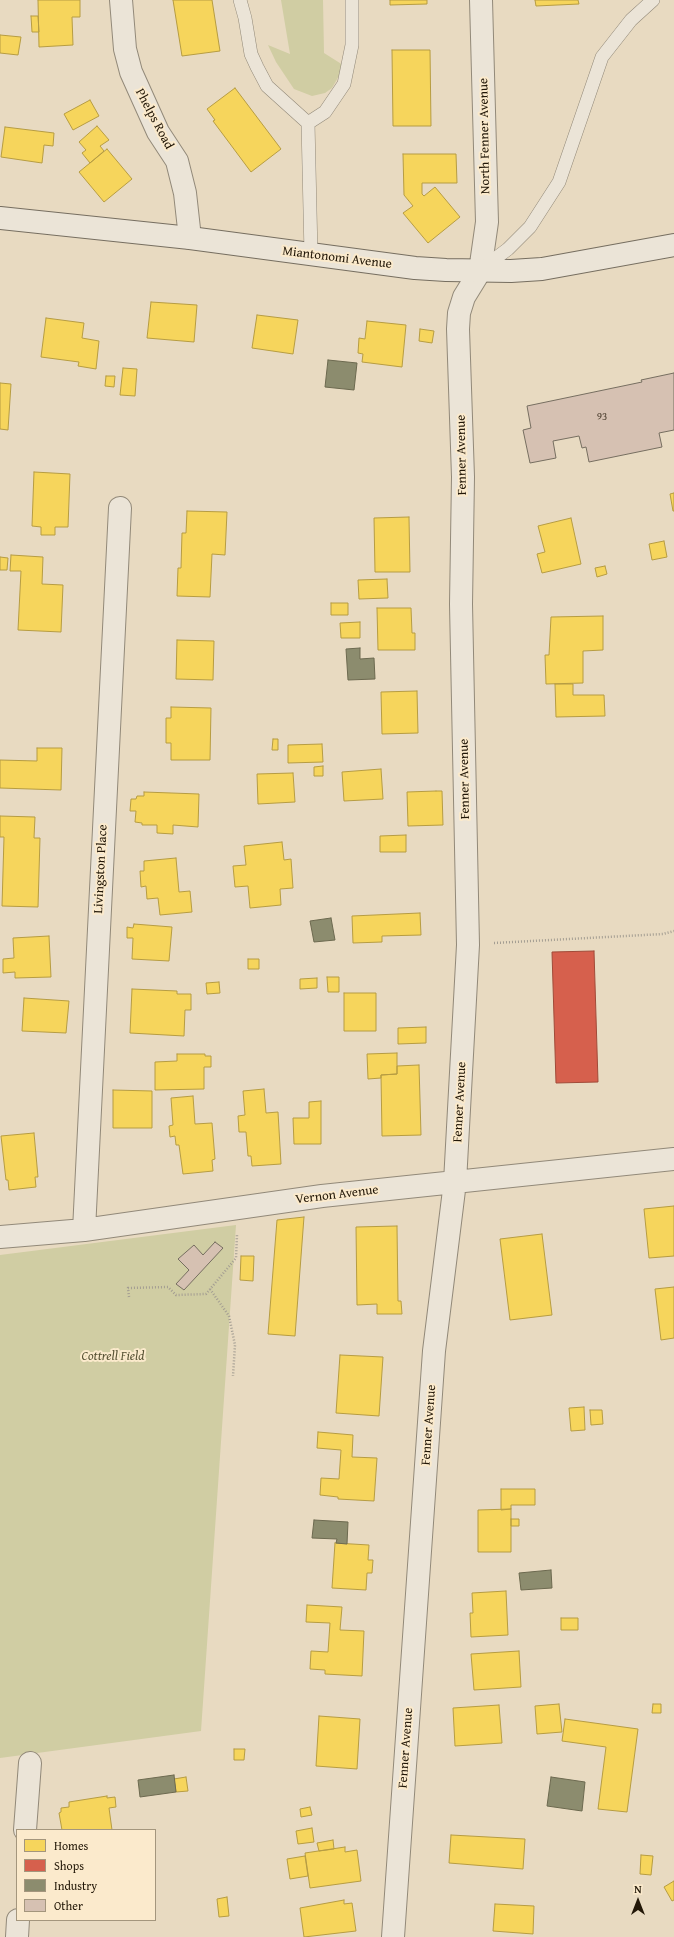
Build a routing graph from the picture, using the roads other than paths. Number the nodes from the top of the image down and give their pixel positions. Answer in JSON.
{"nodes":[{"id":1,"x":121,"y":0,"type":"edge"},
{"id":2,"x":240,"y":0,"type":"edge"},
{"id":3,"x":352,"y":0,"type":"edge"},
{"id":4,"x":481,"y":0,"type":"edge"},
{"id":5,"x":653,"y":0,"type":"edge"},
{"id":6,"x":308,"y":123,"type":"junction"},
{"id":7,"x":0,"y":218,"type":"edge"},
{"id":8,"x":190,"y":238,"type":"junction"},
{"id":9,"x":674,"y":245,"type":"edge"},
{"id":10,"x":311,"y":254,"type":"junction"},
{"id":11,"x":480,"y":271,"type":"junction"},
{"id":12,"x":120,"y":508,"type":"dead end"},
{"id":13,"x":674,"y":1159,"type":"edge"},
{"id":14,"x":455,"y":1182,"type":"junction"},
{"id":15,"x":84,"y":1230,"type":"junction"},
{"id":16,"x":0,"y":1237,"type":"edge"},
{"id":17,"x":30,"y":1763,"type":"dead end"},
{"id":18,"x":25,"y":1829,"type":"edge"},
{"id":19,"x":18,"y":1921,"type":"edge"},
{"id":20,"x":17,"y":1937,"type":"edge"},
{"id":21,"x":393,"y":1937,"type":"edge"}],
"edges":[{"from":1,"to":8,"type":"street","name":"Phelps Road"},
{"from":2,"to":6,"type":"lane"},
{"from":3,"to":6,"type":"lane"},
{"from":4,"to":11,"type":"street","name":"North Fenner Avenue"},
{"from":5,"to":11,"type":"lane"},
{"from":6,"to":10,"type":"lane"},
{"from":7,"to":8,"type":"street","name":"Miantonomi Avenue"},
{"from":8,"to":10,"type":"street","name":"Miantonomi Avenue"},
{"from":9,"to":11,"type":"street","name":"Miantonomi Avenue"},
{"from":10,"to":11,"type":"street","name":"Miantonomi Avenue"},
{"from":11,"to":14,"type":"street","name":"Fenner Avenue"},
{"from":12,"to":15,"type":"street","name":"Livingston Place"},
{"from":13,"to":14,"type":"street","name":"Vernon Avenue"},
{"from":14,"to":15,"type":"street","name":"Vernon Avenue"},
{"from":14,"to":21,"type":"street","name":"Fenner Avenue"},
{"from":15,"to":16,"type":"street","name":"Vernon Avenue"},
{"from":17,"to":18,"type":"street"},
{"from":19,"to":20,"type":"street"}]}
